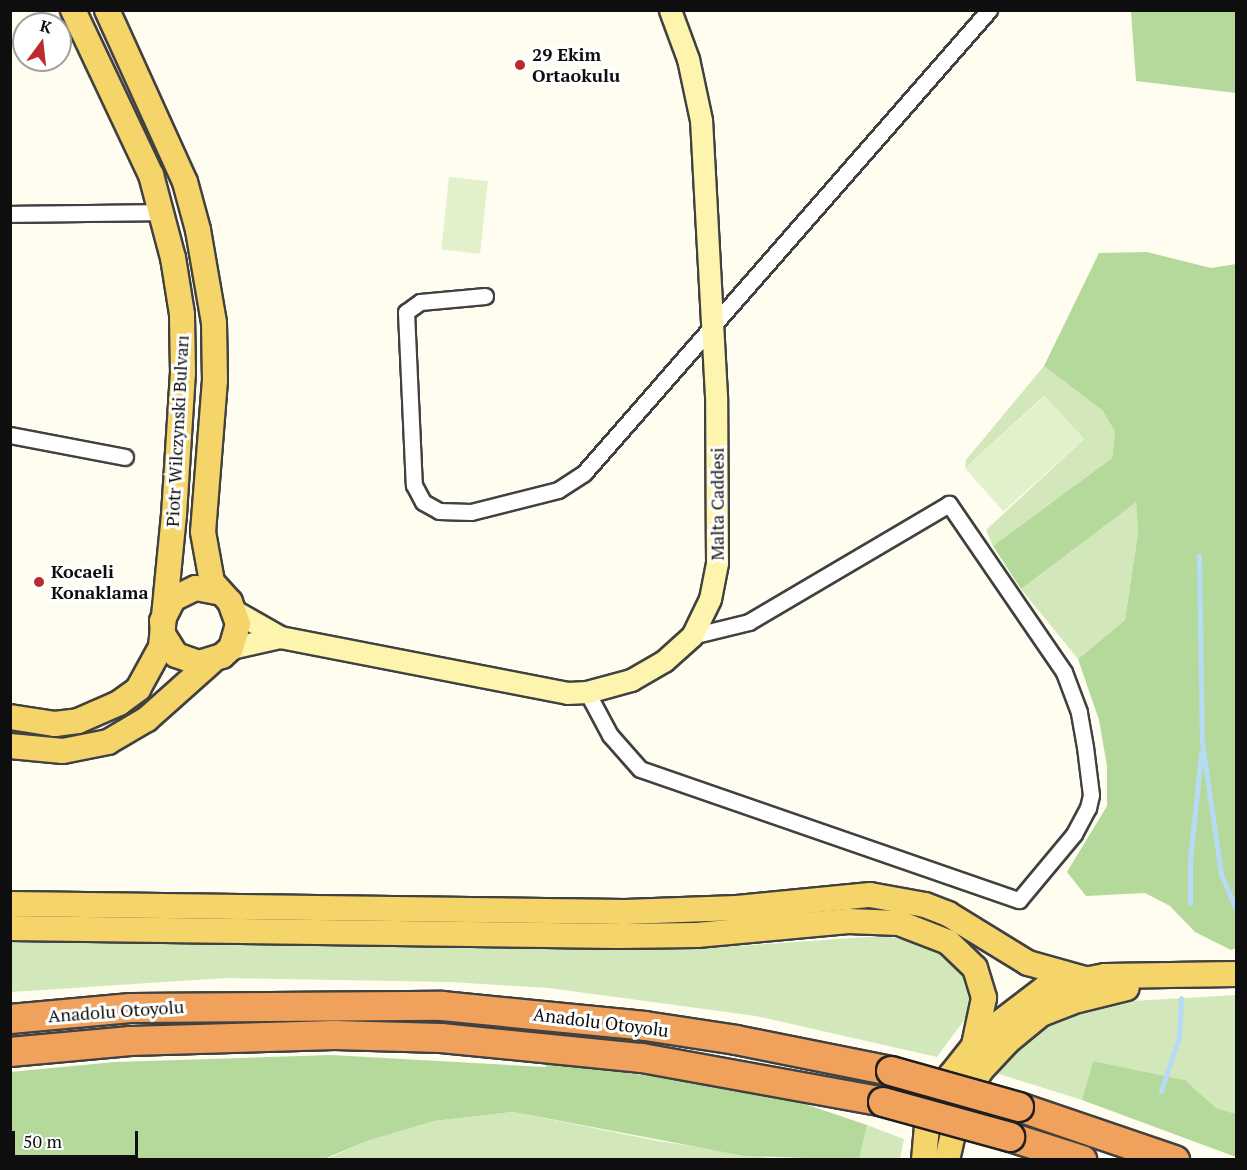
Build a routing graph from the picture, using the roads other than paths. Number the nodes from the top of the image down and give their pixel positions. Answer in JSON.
{"nodes":[{"id":1,"x":72,"y":10,"type":"edge"},
{"id":2,"x":107,"y":10,"type":"edge"},
{"id":3,"x":670,"y":10,"type":"edge"},
{"id":4,"x":989,"y":10,"type":"edge"},
{"id":5,"x":164,"y":212,"type":"junction"},
{"id":6,"x":10,"y":214,"type":"edge"},
{"id":7,"x":485,"y":296,"type":"dead end"},
{"id":8,"x":712,"y":325,"type":"junction"},
{"id":9,"x":10,"y":435,"type":"edge"},
{"id":10,"x":125,"y":457,"type":"dead end"},
{"id":11,"x":221,"y":593,"type":"junction"},
{"id":12,"x":236,"y":612,"type":"junction"},
{"id":13,"x":162,"y":621,"type":"junction"},
{"id":14,"x":692,"y":636,"type":"junction"},
{"id":15,"x":280,"y":637,"type":"junction"},
{"id":16,"x":231,"y":648,"type":"junction"},
{"id":17,"x":211,"y":662,"type":"junction"},
{"id":18,"x":587,"y":693,"type":"junction"},
{"id":19,"x":10,"y":717,"type":"edge"},
{"id":20,"x":10,"y":746,"type":"edge"},
{"id":21,"x":10,"y":904,"type":"edge"},
{"id":22,"x":10,"y":928,"type":"edge"},
{"id":23,"x":1236,"y":974,"type":"edge"},
{"id":24,"x":1179,"y":975,"type":"junction"},
{"id":25,"x":1089,"y":980,"type":"junction"},
{"id":26,"x":10,"y":1019,"type":"edge"},
{"id":27,"x":974,"y":1046,"type":"junction"},
{"id":28,"x":10,"y":1052,"type":"edge"},
{"id":29,"x":924,"y":1160,"type":"edge"},
{"id":30,"x":947,"y":1160,"type":"edge"},
{"id":31,"x":1082,"y":1160,"type":"edge"},
{"id":32,"x":1175,"y":1160,"type":"edge"}],
"edges":[{"from":1,"to":5,"type":"main road","name":"Piotr Wilczynski Bulvarı"},
{"from":2,"to":11,"type":"main road","name":"Piotr Wilczynski Bulvarı"},
{"from":3,"to":8,"type":"main road","name":"Malta Caddesi"},
{"from":4,"to":8,"type":"street"},
{"from":5,"to":6,"type":"street"},
{"from":5,"to":13,"type":"main road","name":"Piotr Wilczynski Bulvarı"},
{"from":7,"to":8,"type":"street"},
{"from":8,"to":14,"type":"main road","name":"Malta Caddesi"},
{"from":9,"to":10,"type":"street"},
{"from":11,"to":12,"type":"main road","name":"Piotr Wilczynski Bulvarı"},
{"from":11,"to":13,"type":"main road","name":"Piotr Wilczynski Bulvarı"},
{"from":12,"to":15,"type":"main road","name":"Malta Caddesi"},
{"from":12,"to":16,"type":"main road"},
{"from":13,"to":17,"type":"main road","name":"Piotr Wilczynski Bulvarı"},
{"from":13,"to":19,"type":"main road","name":"Piotr Wilczynski Bulvarı"},
{"from":14,"to":18,"type":"main road","name":"Malta Caddesi"},
{"from":14,"to":18,"type":"street"},
{"from":15,"to":16,"type":"main road","name":"Malta Caddesi"},
{"from":15,"to":18,"type":"main road","name":"Malta Caddesi"},
{"from":16,"to":17,"type":"main road"},
{"from":17,"to":20,"type":"main road"},
{"from":21,"to":25,"type":"main road"},
{"from":22,"to":27,"type":"main road"},
{"from":23,"to":24,"type":"main road"},
{"from":24,"to":25,"type":"main road"},
{"from":24,"to":30,"type":"main road"},
{"from":25,"to":27,"type":"main road"},
{"from":26,"to":32,"type":"highway","name":"Anadolu Otoyolu","bridge":true},
{"from":27,"to":29,"type":"main road"},
{"from":28,"to":31,"type":"highway","name":"Anadolu Otoyolu","bridge":true}]}
